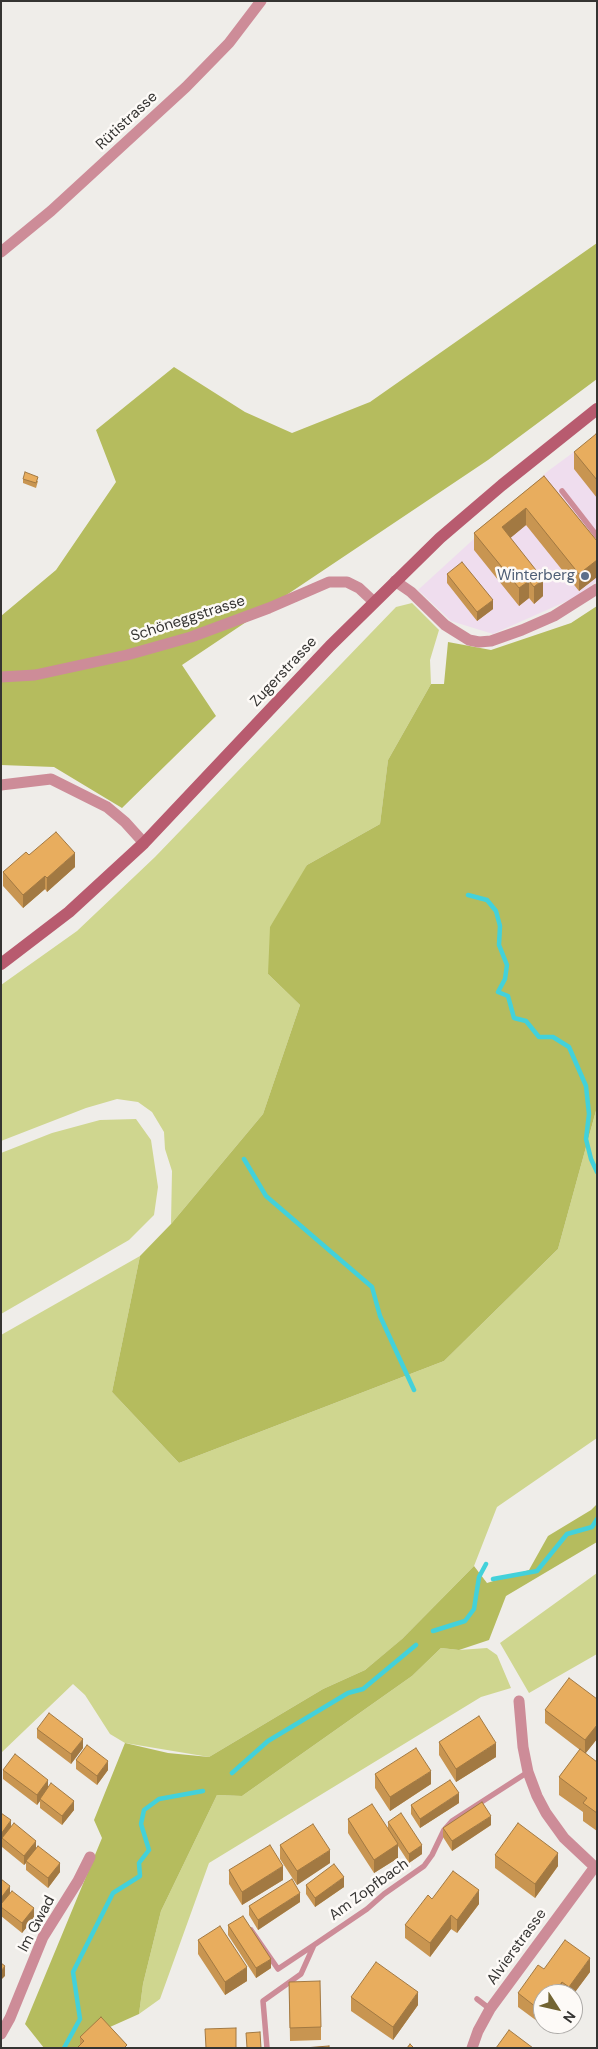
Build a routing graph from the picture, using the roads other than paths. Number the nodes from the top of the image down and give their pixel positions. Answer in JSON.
{"nodes":[{"id":1,"x":261,"y":1,"type":"edge"},
{"id":2,"x":1,"y":252,"type":"edge"},
{"id":3,"x":597,"y":409,"type":"edge"},
{"id":4,"x":562,"y":491,"type":"dead end"},
{"id":5,"x":597,"y":536,"type":"edge"},
{"id":6,"x":395,"y":581,"type":"junction"},
{"id":7,"x":597,"y":589,"type":"edge"},
{"id":8,"x":374,"y":602,"type":"junction"},
{"id":9,"x":1,"y":676,"type":"edge"},
{"id":10,"x":1,"y":785,"type":"edge"},
{"id":11,"x":144,"y":843,"type":"junction"},
{"id":12,"x":1,"y":964,"type":"edge"},
{"id":13,"x":519,"y":1701,"type":"dead end"},
{"id":14,"x":528,"y":1772,"type":"junction"},
{"id":15,"x":90,"y":1856,"type":"dead end"},
{"id":16,"x":596,"y":1868,"type":"edge"},
{"id":17,"x":250,"y":1928,"type":"edge"},
{"id":18,"x":314,"y":1945,"type":"junction"},
{"id":19,"x":477,"y":2000,"type":"dead end"},
{"id":20,"x":490,"y":2009,"type":"junction"},
{"id":21,"x":1,"y":2034,"type":"edge"},
{"id":22,"x":267,"y":2048,"type":"edge"},
{"id":23,"x":472,"y":2048,"type":"edge"}],
"edges":[{"from":1,"to":2,"type":"street","name":"Rütistrasse"},
{"from":3,"to":6,"type":"main road","name":"Zugerstrasse"},
{"from":4,"to":5,"type":"lane"},
{"from":6,"to":7,"type":"street"},
{"from":6,"to":8,"type":"main road","name":"Zugerstrasse"},
{"from":8,"to":9,"type":"street","name":"Schöneggstrasse"},
{"from":8,"to":11,"type":"main road","name":"Zugerstrasse"},
{"from":10,"to":11,"type":"street"},
{"from":11,"to":12,"type":"main road","name":"Zugerstrasse"},
{"from":13,"to":14,"type":"street"},
{"from":14,"to":16,"type":"street"},
{"from":14,"to":18,"type":"lane","name":"Am Zopfbach"},
{"from":15,"to":21,"type":"street","name":"Im Gwad"},
{"from":16,"to":20,"type":"street","name":"Alvierstrasse"},
{"from":17,"to":18,"type":"lane","name":"Am Zopfbach"},
{"from":18,"to":22,"type":"lane"},
{"from":19,"to":20,"type":"lane"},
{"from":20,"to":23,"type":"street","name":"Alvierstrasse"}]}
